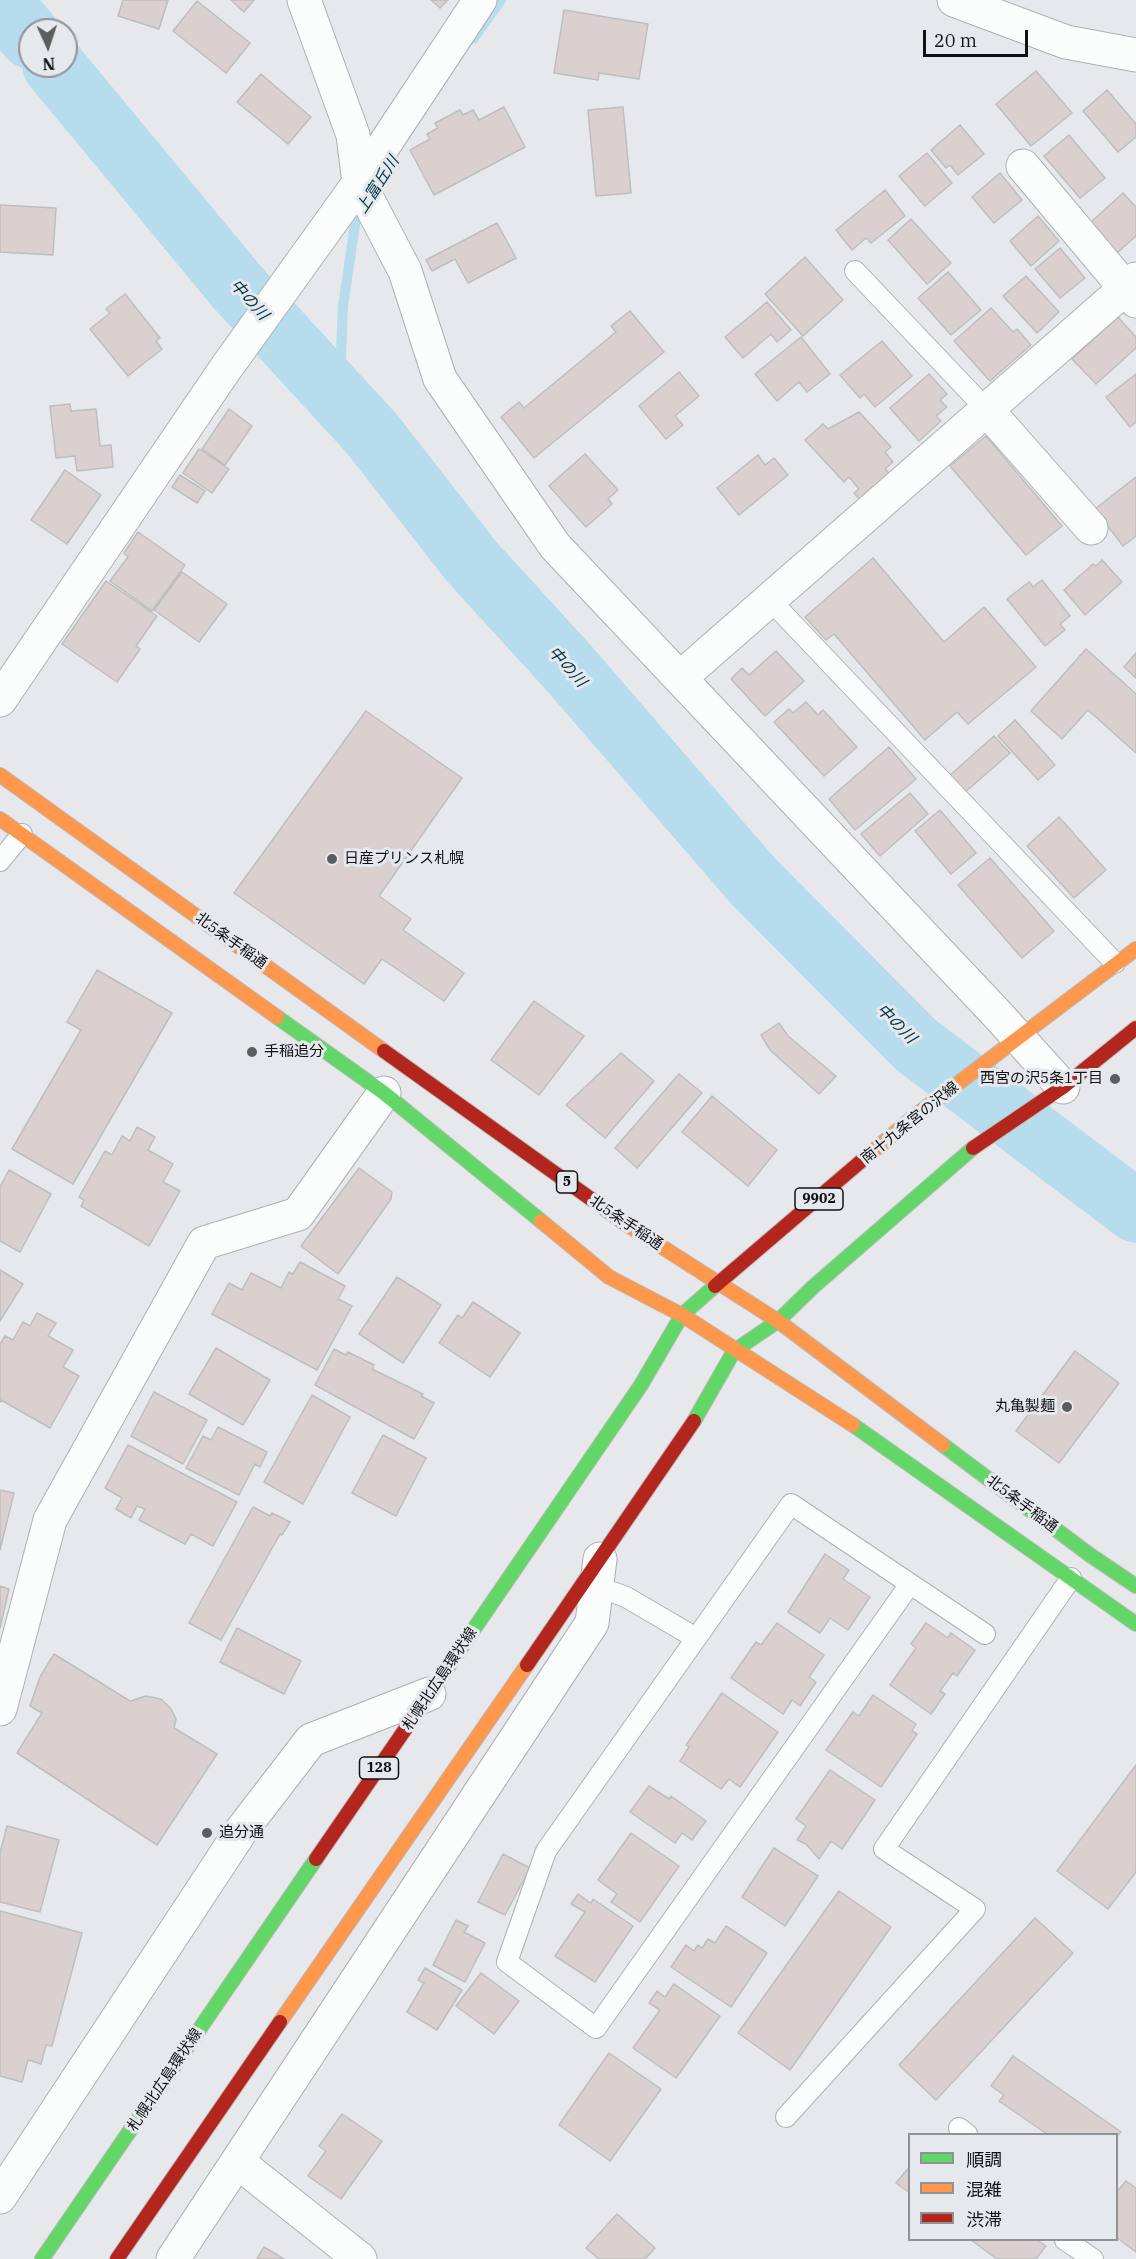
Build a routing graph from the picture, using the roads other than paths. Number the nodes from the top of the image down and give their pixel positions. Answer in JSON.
{"nodes":[{"id":1,"x":304,"y":0,"type":"edge"},
{"id":2,"x":480,"y":0,"type":"edge"},
{"id":3,"x":954,"y":0,"type":"edge"},
{"id":4,"x":1136,"y":55,"type":"edge"},
{"id":5,"x":1023,"y":166,"type":"dead end"},
{"id":6,"x":359,"y":183,"type":"junction"},
{"id":7,"x":855,"y":271,"type":"dead end"},
{"id":8,"x":1133,"y":289,"type":"edge"},
{"id":9,"x":987,"y":410,"type":"junction"},
{"id":10,"x":1091,"y":528,"type":"dead end"},
{"id":11,"x":770,"y":600,"type":"junction"},
{"id":12,"x":680,"y":678,"type":"junction"},
{"id":13,"x":0,"y":700,"type":"edge"},
{"id":14,"x":0,"y":775,"type":"edge"},
{"id":15,"x":0,"y":819,"type":"edge"},
{"id":16,"x":22,"y":834,"type":"junction"},
{"id":17,"x":0,"y":861,"type":"edge"},
{"id":18,"x":1136,"y":949,"type":"edge"},
{"id":19,"x":1115,"y":963,"type":"junction"},
{"id":20,"x":1136,"y":1029,"type":"edge"},
{"id":21,"x":1018,"y":1038,"type":"junction"},
{"id":22,"x":1062,"y":1088,"type":"junction"},
{"id":23,"x":384,"y":1093,"type":"junction"},
{"id":24,"x":720,"y":1283,"type":"junction"},
{"id":25,"x":682,"y":1316,"type":"junction"},
{"id":26,"x":778,"y":1322,"type":"junction"},
{"id":27,"x":734,"y":1351,"type":"junction"},
{"id":28,"x":598,"y":1573,"type":"junction"},
{"id":29,"x":1071,"y":1578,"type":"junction"},
{"id":30,"x":910,"y":1584,"type":"junction"},
{"id":31,"x":1136,"y":1586,"type":"edge"},
{"id":32,"x":1136,"y":1624,"type":"edge"},
{"id":33,"x":985,"y":1634,"type":"dead end"},
{"id":34,"x":696,"y":1638,"type":"junction"},
{"id":35,"x":2,"y":1691,"type":"edge"},
{"id":36,"x":429,"y":1694,"type":"junction"},
{"id":37,"x":786,"y":2117,"type":"dead end"},
{"id":38,"x":239,"y":2163,"type":"junction"},
{"id":39,"x":0,"y":2197,"type":"edge"},
{"id":40,"x":1066,"y":2241,"type":"edge"},
{"id":41,"x":42,"y":2259,"type":"edge"},
{"id":42,"x":117,"y":2259,"type":"edge"},
{"id":43,"x":173,"y":2259,"type":"edge"},
{"id":44,"x":360,"y":2259,"type":"edge"},
{"id":45,"x":1093,"y":2259,"type":"edge"}],
"edges":[{"from":1,"to":6,"type":"street"},
{"from":2,"to":6,"type":"street"},
{"from":3,"to":4,"type":"street"},
{"from":5,"to":8,"type":"street"},
{"from":6,"to":12,"type":"street"},
{"from":6,"to":13,"type":"street"},
{"from":7,"to":9,"type":"lane"},
{"from":8,"to":9,"type":"street"},
{"from":9,"to":10,"type":"street"},
{"from":9,"to":11,"type":"street"},
{"from":11,"to":12,"type":"street"},
{"from":11,"to":19,"type":"lane"},
{"from":12,"to":21,"type":"street"},
{"from":14,"to":24,"type":"main road","name":"北5条手稲通","number":"5"},
{"from":15,"to":16,"type":"main road","name":"北5条手稲通"},
{"from":16,"to":17,"type":"lane"},
{"from":16,"to":23,"type":"main road","name":"北5条手稲通"},
{"from":18,"to":19,"type":"main road","name":"南十九条宮の沢線","number":"9902"},
{"from":19,"to":21,"type":"main road","name":"南十九条宮の沢線","number":"9902"},
{"from":20,"to":22,"type":"main road"},
{"from":21,"to":22,"type":"street"},
{"from":21,"to":24,"type":"main road","name":"南十九条宮の沢線","number":"9902"},
{"from":22,"to":26,"type":"main road"},
{"from":23,"to":25,"type":"main road","name":"北5条手稲通"},
{"from":23,"to":35,"type":"street"},
{"from":24,"to":25,"type":"main road","name":"札幌北広島環状線","number":"128"},
{"from":24,"to":26,"type":"main road","name":"北5条手稲通","number":"5"},
{"from":25,"to":27,"type":"main road","name":"北5条手稲通"},
{"from":25,"to":36,"type":"main road","name":"札幌北広島環状線","number":"128"},
{"from":26,"to":27,"type":"main road"},
{"from":26,"to":31,"type":"main road","name":"北5条手稲通","number":"5"},
{"from":27,"to":28,"type":"main road"},
{"from":27,"to":29,"type":"main road","name":"北5条手稲通"},
{"from":28,"to":34,"type":"lane"},
{"from":28,"to":38,"type":"street"},
{"from":28,"to":42,"type":"main road"},
{"from":29,"to":32,"type":"main road","name":"北5条手稲通"},
{"from":29,"to":37,"type":"lane"},
{"from":30,"to":33,"type":"lane"},
{"from":30,"to":34,"type":"lane"},
{"from":30,"to":34,"type":"lane"},
{"from":36,"to":39,"type":"street"},
{"from":36,"to":41,"type":"main road","name":"札幌北広島環状線","number":"128"},
{"from":38,"to":43,"type":"street"},
{"from":38,"to":44,"type":"street"},
{"from":40,"to":45,"type":"lane"}]}
